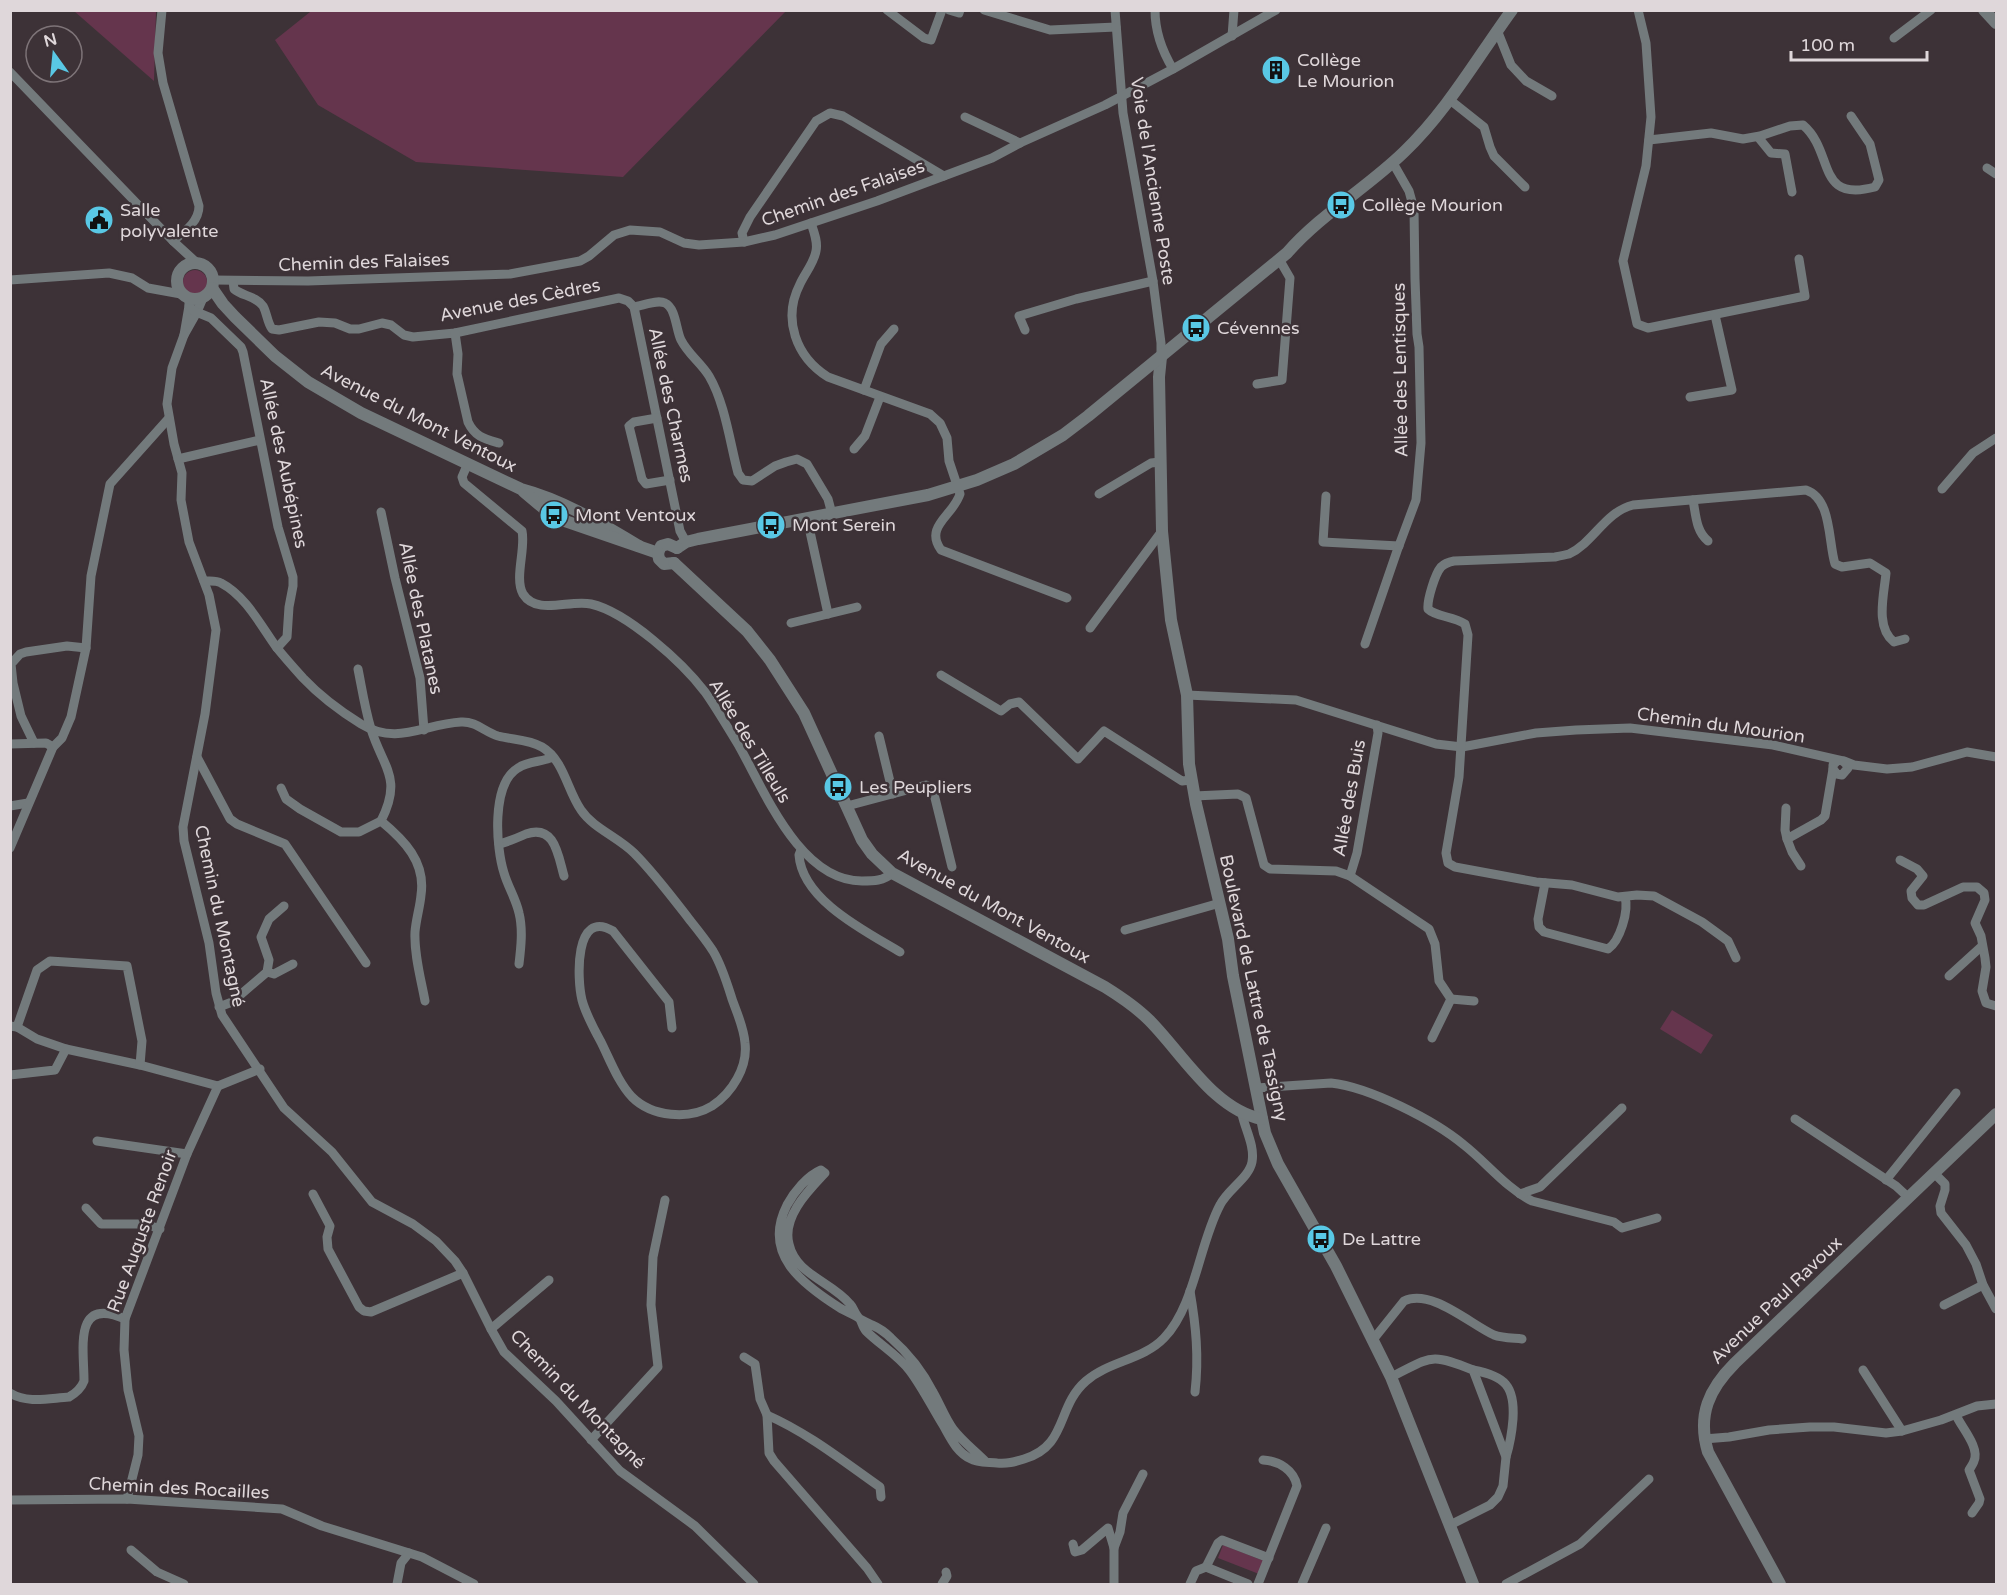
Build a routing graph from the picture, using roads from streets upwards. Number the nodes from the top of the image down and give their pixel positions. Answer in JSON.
{"nodes":[{"id":1,"x":162,"y":10,"type":"edge"},
{"id":2,"x":886,"y":10,"type":"edge"},
{"id":3,"x":942,"y":10,"type":"edge"},
{"id":4,"x":950,"y":10,"type":"edge"},
{"id":5,"x":960,"y":10,"type":"edge"},
{"id":6,"x":984,"y":10,"type":"edge"},
{"id":7,"x":1115,"y":10,"type":"edge"},
{"id":8,"x":1155,"y":10,"type":"edge"},
{"id":9,"x":1234,"y":10,"type":"edge"},
{"id":10,"x":1276,"y":10,"type":"edge"},
{"id":11,"x":1512,"y":10,"type":"edge"},
{"id":12,"x":1638,"y":10,"type":"edge"},
{"id":13,"x":1931,"y":10,"type":"edge"},
{"id":14,"x":1984,"y":10,"type":"edge"},
{"id":15,"x":1996,"y":23,"type":"edge"},
{"id":16,"x":1116,"y":27,"type":"junction"},
{"id":17,"x":1497,"y":30,"type":"junction"},
{"id":18,"x":1232,"y":36,"type":"junction"},
{"id":19,"x":1894,"y":38,"type":"dead end"},
{"id":20,"x":1173,"y":69,"type":"junction"},
{"id":21,"x":10,"y":72,"type":"edge"},
{"id":22,"x":1552,"y":96,"type":"dead end"},
{"id":23,"x":1121,"y":97,"type":"junction"},
{"id":24,"x":1450,"y":99,"type":"junction"},
{"id":25,"x":1851,"y":116,"type":"dead end"},
{"id":26,"x":965,"y":117,"type":"dead end"},
{"id":27,"x":1758,"y":137,"type":"junction"},
{"id":28,"x":1649,"y":140,"type":"junction"},
{"id":29,"x":1020,"y":143,"type":"junction"},
{"id":30,"x":1393,"y":163,"type":"junction"},
{"id":31,"x":1987,"y":168,"type":"dead end"},
{"id":32,"x":1996,"y":174,"type":"edge"},
{"id":33,"x":944,"y":176,"type":"junction"},
{"id":34,"x":1525,"y":187,"type":"dead end"},
{"id":35,"x":1792,"y":192,"type":"dead end"},
{"id":36,"x":811,"y":223,"type":"junction"},
{"id":37,"x":173,"y":241,"type":"junction"},
{"id":38,"x":744,"y":242,"type":"junction"},
{"id":39,"x":1280,"y":259,"type":"junction"},
{"id":40,"x":1799,"y":259,"type":"dead end"},
{"id":41,"x":192,"y":263,"type":"junction"},
{"id":42,"x":10,"y":280,"type":"edge"},
{"id":43,"x":233,"y":281,"type":"junction"},
{"id":44,"x":1153,"y":281,"type":"junction"},
{"id":45,"x":209,"y":290,"type":"junction"},
{"id":46,"x":183,"y":297,"type":"junction"},
{"id":47,"x":634,"y":307,"type":"junction"},
{"id":48,"x":1715,"y":315,"type":"junction"},
{"id":49,"x":894,"y":329,"type":"dead end"},
{"id":50,"x":1025,"y":330,"type":"dead end"},
{"id":51,"x":455,"y":333,"type":"junction"},
{"id":52,"x":1161,"y":357,"type":"junction"},
{"id":53,"x":1257,"y":384,"type":"dead end"},
{"id":54,"x":864,"y":390,"type":"junction"},
{"id":55,"x":880,"y":396,"type":"junction"},
{"id":56,"x":1690,"y":397,"type":"dead end"},
{"id":57,"x":169,"y":418,"type":"junction"},
{"id":58,"x":657,"y":418,"type":"junction"},
{"id":59,"x":1996,"y":438,"type":"edge"},
{"id":60,"x":260,"y":440,"type":"junction"},
{"id":61,"x":499,"y":442,"type":"dead end"},
{"id":62,"x":854,"y":449,"type":"dead end"},
{"id":63,"x":178,"y":459,"type":"junction"},
{"id":64,"x":1160,"y":462,"type":"junction"},
{"id":65,"x":468,"y":463,"type":"junction"},
{"id":66,"x":670,"y":480,"type":"junction"},
{"id":67,"x":957,"y":486,"type":"junction"},
{"id":68,"x":1942,"y":489,"type":"dead end"},
{"id":69,"x":1099,"y":494,"type":"dead end"},
{"id":70,"x":1326,"y":496,"type":"dead end"},
{"id":71,"x":1693,"y":500,"type":"junction"},
{"id":72,"x":381,"y":512,"type":"dead end"},
{"id":73,"x":832,"y":514,"type":"junction"},
{"id":74,"x":807,"y":518,"type":"junction"},
{"id":75,"x":1162,"y":531,"type":"junction"},
{"id":76,"x":1708,"y":541,"type":"dead end"},
{"id":77,"x":682,"y":545,"type":"junction"},
{"id":78,"x":1399,"y":546,"type":"junction"},
{"id":79,"x":658,"y":553,"type":"junction"},
{"id":80,"x":674,"y":563,"type":"junction"},
{"id":81,"x":204,"y":581,"type":"junction"},
{"id":82,"x":1067,"y":598,"type":"dead end"},
{"id":83,"x":857,"y":607,"type":"dead end"},
{"id":84,"x":828,"y":614,"type":"junction"},
{"id":85,"x":791,"y":623,"type":"dead end"},
{"id":86,"x":1090,"y":628,"type":"dead end"},
{"id":87,"x":1905,"y":639,"type":"dead end"},
{"id":88,"x":1365,"y":644,"type":"dead end"},
{"id":89,"x":86,"y":648,"type":"junction"},
{"id":90,"x":277,"y":648,"type":"junction"},
{"id":91,"x":357,"y":669,"type":"dead end"},
{"id":92,"x":941,"y":675,"type":"dead end"},
{"id":93,"x":1187,"y":695,"type":"junction"},
{"id":94,"x":1377,"y":725,"type":"junction"},
{"id":95,"x":371,"y":729,"type":"junction"},
{"id":96,"x":424,"y":730,"type":"junction"},
{"id":97,"x":879,"y":736,"type":"dead end"},
{"id":98,"x":34,"y":743,"type":"junction"},
{"id":99,"x":10,"y":744,"type":"edge"},
{"id":100,"x":53,"y":747,"type":"junction"},
{"id":101,"x":1462,"y":747,"type":"junction"},
{"id":102,"x":197,"y":757,"type":"junction"},
{"id":103,"x":1996,"y":757,"type":"edge"},
{"id":104,"x":554,"y":758,"type":"junction"},
{"id":105,"x":1840,"y":768,"type":"junction"},
{"id":106,"x":1191,"y":780,"type":"junction"},
{"id":107,"x":281,"y":788,"type":"dead end"},
{"id":108,"x":893,"y":794,"type":"junction"},
{"id":109,"x":1194,"y":796,"type":"junction"},
{"id":110,"x":28,"y":803,"type":"junction"},
{"id":111,"x":10,"y":806,"type":"edge"},
{"id":112,"x":847,"y":806,"type":"junction"},
{"id":113,"x":1786,"y":808,"type":"dead end"},
{"id":114,"x":381,"y":821,"type":"junction"},
{"id":115,"x":1787,"y":839,"type":"junction"},
{"id":116,"x":499,"y":844,"type":"junction"},
{"id":117,"x":10,"y":848,"type":"edge"},
{"id":118,"x":801,"y":850,"type":"junction"},
{"id":119,"x":1900,"y":860,"type":"dead end"},
{"id":120,"x":1801,"y":866,"type":"dead end"},
{"id":121,"x":952,"y":867,"type":"dead end"},
{"id":122,"x":892,"y":873,"type":"junction"},
{"id":123,"x":564,"y":876,"type":"dead end"},
{"id":124,"x":1350,"y":876,"type":"junction"},
{"id":125,"x":1545,"y":883,"type":"junction"},
{"id":126,"x":1625,"y":897,"type":"junction"},
{"id":127,"x":1220,"y":903,"type":"junction"},
{"id":128,"x":284,"y":906,"type":"dead end"},
{"id":129,"x":1125,"y":930,"type":"dead end"},
{"id":130,"x":1982,"y":946,"type":"junction"},
{"id":131,"x":900,"y":952,"type":"dead end"},
{"id":132,"x":1736,"y":958,"type":"dead end"},
{"id":133,"x":366,"y":963,"type":"dead end"},
{"id":134,"x":293,"y":964,"type":"dead end"},
{"id":135,"x":519,"y":964,"type":"dead end"},
{"id":136,"x":267,"y":972,"type":"junction"},
{"id":137,"x":1949,"y":976,"type":"dead end"},
{"id":138,"x":1451,"y":999,"type":"junction"},
{"id":139,"x":425,"y":1001,"type":"dead end"},
{"id":140,"x":1474,"y":1001,"type":"dead end"},
{"id":141,"x":1996,"y":1006,"type":"edge"},
{"id":142,"x":219,"y":1007,"type":"junction"},
{"id":143,"x":14,"y":1026,"type":"edge"},
{"id":144,"x":672,"y":1028,"type":"dead end"},
{"id":145,"x":1432,"y":1038,"type":"dead end"},
{"id":146,"x":66,"y":1049,"type":"junction"},
{"id":147,"x":140,"y":1065,"type":"junction"},
{"id":148,"x":260,"y":1069,"type":"junction"},
{"id":149,"x":10,"y":1075,"type":"edge"},
{"id":150,"x":218,"y":1086,"type":"junction"},
{"id":151,"x":1256,"y":1088,"type":"junction"},
{"id":152,"x":1956,"y":1093,"type":"dead end"},
{"id":153,"x":1622,"y":1108,"type":"dead end"},
{"id":154,"x":1242,"y":1114,"type":"junction"},
{"id":155,"x":1996,"y":1114,"type":"edge"},
{"id":156,"x":1262,"y":1119,"type":"junction"},
{"id":157,"x":1795,"y":1119,"type":"dead end"},
{"id":158,"x":97,"y":1140,"type":"dead end"},
{"id":159,"x":187,"y":1154,"type":"junction"},
{"id":160,"x":1934,"y":1173,"type":"junction"},
{"id":161,"x":1886,"y":1180,"type":"junction"},
{"id":162,"x":313,"y":1194,"type":"dead end"},
{"id":163,"x":1520,"y":1194,"type":"junction"},
{"id":164,"x":1909,"y":1198,"type":"junction"},
{"id":165,"x":665,"y":1200,"type":"dead end"},
{"id":166,"x":86,"y":1208,"type":"dead end"},
{"id":167,"x":1657,"y":1218,"type":"dead end"},
{"id":168,"x":160,"y":1229,"type":"junction"},
{"id":169,"x":464,"y":1273,"type":"junction"},
{"id":170,"x":549,"y":1280,"type":"dead end"},
{"id":171,"x":1983,"y":1285,"type":"junction"},
{"id":172,"x":1190,"y":1291,"type":"junction"},
{"id":173,"x":1944,"y":1305,"type":"dead end"},
{"id":174,"x":1996,"y":1309,"type":"edge"},
{"id":175,"x":859,"y":1318,"type":"junction"},
{"id":176,"x":125,"y":1319,"type":"junction"},
{"id":177,"x":491,"y":1329,"type":"junction"},
{"id":178,"x":1522,"y":1339,"type":"dead end"},
{"id":179,"x":1372,"y":1341,"type":"junction"},
{"id":180,"x":744,"y":1357,"type":"dead end"},
{"id":181,"x":1473,"y":1370,"type":"junction"},
{"id":182,"x":1863,"y":1370,"type":"dead end"},
{"id":183,"x":1391,"y":1377,"type":"junction"},
{"id":184,"x":1195,"y":1392,"type":"dead end"},
{"id":185,"x":10,"y":1393,"type":"edge"},
{"id":186,"x":1996,"y":1404,"type":"edge"},
{"id":187,"x":767,"y":1415,"type":"junction"},
{"id":188,"x":1956,"y":1415,"type":"junction"},
{"id":189,"x":1902,"y":1431,"type":"junction"},
{"id":190,"x":1704,"y":1439,"type":"junction"},
{"id":191,"x":591,"y":1440,"type":"junction"},
{"id":192,"x":1506,"y":1457,"type":"junction"},
{"id":193,"x":1263,"y":1460,"type":"dead end"},
{"id":194,"x":1143,"y":1474,"type":"dead end"},
{"id":195,"x":1649,"y":1479,"type":"dead end"},
{"id":196,"x":881,"y":1497,"type":"dead end"},
{"id":197,"x":127,"y":1499,"type":"junction"},
{"id":198,"x":10,"y":1500,"type":"edge"},
{"id":199,"x":1972,"y":1513,"type":"dead end"},
{"id":200,"x":1450,"y":1525,"type":"junction"},
{"id":201,"x":1326,"y":1527,"type":"dead end"},
{"id":202,"x":1073,"y":1544,"type":"dead end"},
{"id":203,"x":1114,"y":1548,"type":"junction"},
{"id":204,"x":131,"y":1550,"type":"dead end"},
{"id":205,"x":410,"y":1553,"type":"junction"},
{"id":206,"x":1269,"y":1558,"type":"junction"},
{"id":207,"x":1206,"y":1567,"type":"junction"},
{"id":208,"x":946,"y":1572,"type":"dead end"},
{"id":209,"x":184,"y":1584,"type":"edge"},
{"id":210,"x":397,"y":1584,"type":"edge"},
{"id":211,"x":474,"y":1584,"type":"edge"},
{"id":212,"x":754,"y":1584,"type":"edge"},
{"id":213,"x":878,"y":1584,"type":"edge"},
{"id":214,"x":942,"y":1584,"type":"edge"},
{"id":215,"x":1114,"y":1584,"type":"edge"},
{"id":216,"x":1190,"y":1584,"type":"edge"},
{"id":217,"x":1248,"y":1584,"type":"edge"},
{"id":218,"x":1258,"y":1584,"type":"edge"},
{"id":219,"x":1302,"y":1584,"type":"edge"},
{"id":220,"x":1473,"y":1584,"type":"edge"},
{"id":221,"x":1506,"y":1584,"type":"edge"},
{"id":222,"x":1780,"y":1584,"type":"edge"}],
"edges":[{"from":1,"to":37,"type":"street"},
{"from":2,"to":3,"type":"street"},
{"from":4,"to":5,"type":"street"},
{"from":6,"to":16,"type":"street"},
{"from":7,"to":16,"type":"street","name":"Voie de l'Ancienne Poste"},
{"from":8,"to":20,"type":"street"},
{"from":9,"to":18,"type":"street"},
{"from":10,"to":18,"type":"street","name":"Chemin des Falaises"},
{"from":11,"to":17,"type":"street"},
{"from":12,"to":28,"type":"street"},
{"from":13,"to":19,"type":"street"},
{"from":14,"to":15,"type":"street"},
{"from":16,"to":23,"type":"street","name":"Voie de l'Ancienne Poste"},
{"from":17,"to":22,"type":"street"},
{"from":17,"to":24,"type":"street"},
{"from":18,"to":20,"type":"street","name":"Chemin des Falaises"},
{"from":20,"to":23,"type":"street","name":"Chemin des Falaises"},
{"from":21,"to":37,"type":"street"},
{"from":23,"to":29,"type":"street","name":"Chemin des Falaises"},
{"from":23,"to":44,"type":"street","name":"Voie de l'Ancienne Poste"},
{"from":24,"to":30,"type":"street"},
{"from":24,"to":34,"type":"street"},
{"from":25,"to":27,"type":"street"},
{"from":26,"to":29,"type":"street"},
{"from":27,"to":28,"type":"street"},
{"from":27,"to":35,"type":"street"},
{"from":28,"to":48,"type":"street"},
{"from":29,"to":33,"type":"street","name":"Chemin des Falaises"},
{"from":30,"to":39,"type":"street"},
{"from":30,"to":78,"type":"street","name":"Allée des Lentisques"},
{"from":31,"to":32,"type":"street"},
{"from":33,"to":36,"type":"street","name":"Chemin des Falaises"},
{"from":33,"to":38,"type":"street"},
{"from":36,"to":38,"type":"street","name":"Chemin des Falaises"},
{"from":36,"to":54,"type":"street"},
{"from":37,"to":41,"type":"street"},
{"from":38,"to":43,"type":"street","name":"Chemin des Falaises"},
{"from":39,"to":52,"type":"street"},
{"from":39,"to":53,"type":"street"},
{"from":40,"to":48,"type":"street"},
{"from":41,"to":45,"type":"street"},
{"from":41,"to":46,"type":"street"},
{"from":42,"to":46,"type":"street"},
{"from":43,"to":45,"type":"street","name":"Chemin des Falaises"},
{"from":43,"to":51,"type":"street","name":"Avenue des Cèdres"},
{"from":44,"to":50,"type":"street"},
{"from":44,"to":52,"type":"street","name":"Voie de l'Ancienne Poste"},
{"from":45,"to":46,"type":"street"},
{"from":45,"to":65,"type":"street","name":"Avenue du Mont Ventoux"},
{"from":46,"to":57,"type":"street","name":"Chemin du Montagné"},
{"from":46,"to":60,"type":"street","name":"Allée des Aubépines"},
{"from":47,"to":51,"type":"street","name":"Avenue des Cèdres"},
{"from":47,"to":58,"type":"street","name":"Allée des Charmes"},
{"from":47,"to":73,"type":"street","name":"Avenue des Cèdres"},
{"from":48,"to":56,"type":"street"},
{"from":49,"to":54,"type":"street"},
{"from":51,"to":61,"type":"street"},
{"from":52,"to":64,"type":"street","name":"Boulevard de Lattre de Tassigny"},
{"from":52,"to":67,"type":"street"},
{"from":54,"to":55,"type":"street"},
{"from":55,"to":62,"type":"street"},
{"from":55,"to":67,"type":"street"},
{"from":57,"to":63,"type":"street","name":"Chemin du Montagné"},
{"from":57,"to":89,"type":"street"},
{"from":58,"to":66,"type":"street","name":"Allée des Charmes"},
{"from":58,"to":66,"type":"street"},
{"from":59,"to":68,"type":"street"},
{"from":60,"to":63,"type":"street"},
{"from":60,"to":90,"type":"street","name":"Allée des Aubépines"},
{"from":63,"to":81,"type":"street","name":"Chemin du Montagné"},
{"from":64,"to":69,"type":"street"},
{"from":64,"to":75,"type":"street","name":"Boulevard de Lattre de Tassigny"},
{"from":65,"to":79,"type":"street","name":"Avenue du Mont Ventoux"},
{"from":65,"to":118,"type":"street","name":"Allée des Tilleuls"},
{"from":66,"to":77,"type":"street","name":"Allée des Charmes"},
{"from":67,"to":73,"type":"street"},
{"from":67,"to":82,"type":"street"},
{"from":70,"to":78,"type":"street"},
{"from":71,"to":76,"type":"street"},
{"from":71,"to":87,"type":"street"},
{"from":71,"to":101,"type":"street"},
{"from":72,"to":96,"type":"street","name":"Allée des Platanes"},
{"from":73,"to":74,"type":"street"},
{"from":74,"to":77,"type":"street"},
{"from":74,"to":84,"type":"street"},
{"from":75,"to":86,"type":"street"},
{"from":75,"to":93,"type":"street","name":"Boulevard de Lattre de Tassigny"},
{"from":77,"to":79,"type":"street"},
{"from":77,"to":80,"type":"street"},
{"from":78,"to":88,"type":"street","name":"Allée des Lentisques"},
{"from":79,"to":80,"type":"street"},
{"from":80,"to":112,"type":"street","name":"Avenue du Mont Ventoux"},
{"from":81,"to":90,"type":"street"},
{"from":81,"to":102,"type":"street","name":"Chemin du Montagné"},
{"from":83,"to":84,"type":"street"},
{"from":84,"to":85,"type":"street"},
{"from":89,"to":98,"type":"street"},
{"from":89,"to":100,"type":"street"},
{"from":90,"to":95,"type":"street"},
{"from":91,"to":95,"type":"street"},
{"from":92,"to":106,"type":"street"},
{"from":93,"to":94,"type":"street","name":"Chemin du Mourion"},
{"from":93,"to":106,"type":"street","name":"Boulevard de Lattre de Tassigny"},
{"from":94,"to":101,"type":"street","name":"Chemin du Mourion"},
{"from":94,"to":124,"type":"street","name":"Allée des Buis"},
{"from":95,"to":96,"type":"street"},
{"from":95,"to":114,"type":"street"},
{"from":96,"to":104,"type":"street"},
{"from":97,"to":108,"type":"street"},
{"from":98,"to":99,"type":"street"},
{"from":98,"to":100,"type":"street"},
{"from":100,"to":110,"type":"street"},
{"from":101,"to":105,"type":"street","name":"Chemin du Mourion"},
{"from":101,"to":125,"type":"street"},
{"from":102,"to":133,"type":"street"},
{"from":102,"to":142,"type":"street","name":"Chemin du Montagné"},
{"from":103,"to":105,"type":"street","name":"Chemin du Mourion"},
{"from":104,"to":116,"type":"street"},
{"from":104,"to":144,"type":"street"},
{"from":105,"to":115,"type":"street"},
{"from":106,"to":109,"type":"street","name":"Boulevard de Lattre de Tassigny"},
{"from":107,"to":114,"type":"street"},
{"from":108,"to":112,"type":"street"},
{"from":108,"to":121,"type":"street"},
{"from":109,"to":124,"type":"street"},
{"from":109,"to":127,"type":"street","name":"Boulevard de Lattre de Tassigny"},
{"from":110,"to":111,"type":"street"},
{"from":110,"to":117,"type":"street"},
{"from":112,"to":122,"type":"street","name":"Avenue du Mont Ventoux"},
{"from":113,"to":115,"type":"street"},
{"from":114,"to":139,"type":"street"},
{"from":115,"to":120,"type":"street"},
{"from":116,"to":123,"type":"street"},
{"from":116,"to":135,"type":"street"},
{"from":118,"to":122,"type":"street","name":"Allée des Tilleuls"},
{"from":118,"to":131,"type":"street","name":"Allée des Tilleuls"},
{"from":119,"to":130,"type":"street"},
{"from":122,"to":154,"type":"street","name":"Avenue du Mont Ventoux"},
{"from":124,"to":138,"type":"street"},
{"from":125,"to":126,"type":"street"},
{"from":125,"to":126,"type":"street"},
{"from":126,"to":132,"type":"street"},
{"from":127,"to":129,"type":"street"},
{"from":127,"to":151,"type":"street","name":"Boulevard de Lattre de Tassigny"},
{"from":128,"to":136,"type":"street"},
{"from":130,"to":137,"type":"street"},
{"from":130,"to":141,"type":"street"},
{"from":134,"to":136,"type":"street"},
{"from":136,"to":142,"type":"street"},
{"from":138,"to":140,"type":"street"},
{"from":138,"to":145,"type":"street"},
{"from":142,"to":148,"type":"street","name":"Chemin du Montagné"},
{"from":143,"to":146,"type":"street"},
{"from":143,"to":147,"type":"street"},
{"from":146,"to":147,"type":"street"},
{"from":146,"to":149,"type":"street"},
{"from":147,"to":150,"type":"street"},
{"from":148,"to":150,"type":"street"},
{"from":148,"to":169,"type":"street","name":"Chemin du Montagné"},
{"from":150,"to":159,"type":"street","name":"Rue Auguste Renoir"},
{"from":151,"to":156,"type":"street","name":"Boulevard de Lattre de Tassigny"},
{"from":151,"to":163,"type":"street"},
{"from":152,"to":161,"type":"street"},
{"from":153,"to":163,"type":"street"},
{"from":154,"to":156,"type":"street","name":"Avenue du Mont Ventoux"},
{"from":154,"to":172,"type":"street","name":"Boulevard de Lattre de Tassigny"},
{"from":155,"to":160,"type":"street","name":"Avenue Paul Ravoux"},
{"from":156,"to":179,"type":"street","name":"Boulevard de Lattre de Tassigny"},
{"from":157,"to":161,"type":"street"},
{"from":158,"to":159,"type":"street"},
{"from":159,"to":168,"type":"street","name":"Rue Auguste Renoir"},
{"from":160,"to":164,"type":"street","name":"Avenue Paul Ravoux"},
{"from":160,"to":171,"type":"street"},
{"from":161,"to":164,"type":"street"},
{"from":162,"to":169,"type":"street"},
{"from":163,"to":167,"type":"street"},
{"from":164,"to":190,"type":"street","name":"Avenue Paul Ravoux"},
{"from":165,"to":191,"type":"street"},
{"from":166,"to":168,"type":"street"},
{"from":168,"to":176,"type":"street","name":"Rue Auguste Renoir"},
{"from":169,"to":177,"type":"street","name":"Chemin du Montagné"},
{"from":170,"to":177,"type":"street"},
{"from":171,"to":173,"type":"street"},
{"from":171,"to":174,"type":"street"},
{"from":172,"to":175,"type":"street","name":"Boulevard de Lattre de Tassigny"},
{"from":172,"to":184,"type":"street"},
{"from":175,"to":175,"type":"street"},
{"from":176,"to":185,"type":"street"},
{"from":176,"to":197,"type":"street","name":"Rue Auguste Renoir"},
{"from":177,"to":191,"type":"street","name":"Chemin du Montagné"},
{"from":178,"to":179,"type":"street"},
{"from":179,"to":183,"type":"street","name":"Boulevard de Lattre de Tassigny"},
{"from":180,"to":187,"type":"street"},
{"from":181,"to":183,"type":"street"},
{"from":181,"to":192,"type":"street"},
{"from":181,"to":192,"type":"street"},
{"from":182,"to":189,"type":"street"},
{"from":183,"to":200,"type":"street","name":"Boulevard de Lattre de Tassigny"},
{"from":186,"to":188,"type":"street"},
{"from":187,"to":196,"type":"street"},
{"from":187,"to":213,"type":"street"},
{"from":188,"to":189,"type":"street"},
{"from":188,"to":199,"type":"street"},
{"from":189,"to":190,"type":"street"},
{"from":190,"to":222,"type":"street","name":"Avenue Paul Ravoux"},
{"from":191,"to":212,"type":"street","name":"Chemin du Montagné"},
{"from":192,"to":200,"type":"street"},
{"from":193,"to":206,"type":"street"},
{"from":194,"to":203,"type":"street"},
{"from":195,"to":221,"type":"street"},
{"from":197,"to":198,"type":"street","name":"Chemin des Rocailles"},
{"from":197,"to":205,"type":"street","name":"Chemin des Rocailles"},
{"from":200,"to":220,"type":"street","name":"Boulevard de Lattre de Tassigny"},
{"from":201,"to":219,"type":"street"},
{"from":202,"to":203,"type":"street"},
{"from":203,"to":215,"type":"street"},
{"from":204,"to":209,"type":"street"},
{"from":205,"to":210,"type":"street"},
{"from":205,"to":211,"type":"street","name":"Chemin des Rocailles"},
{"from":206,"to":207,"type":"street"},
{"from":206,"to":218,"type":"street"},
{"from":207,"to":216,"type":"street"},
{"from":207,"to":217,"type":"street"},
{"from":208,"to":214,"type":"street"}]}
